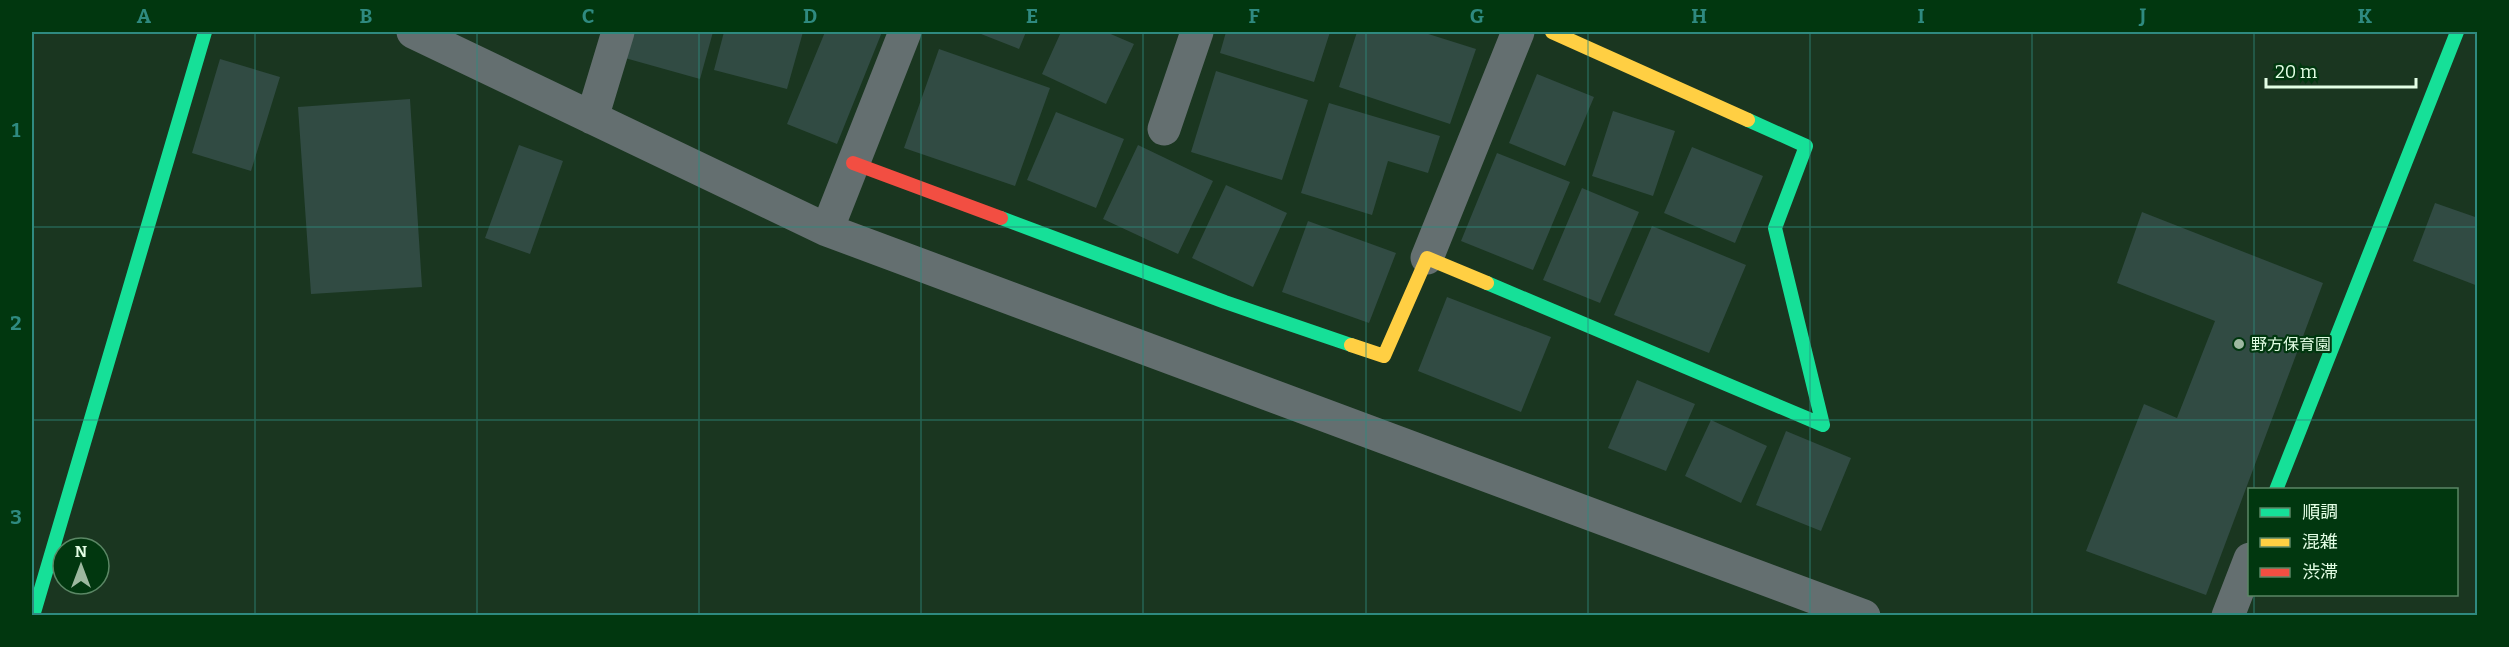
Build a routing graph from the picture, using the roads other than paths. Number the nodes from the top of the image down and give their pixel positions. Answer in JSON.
{"nodes":[{"id":1,"x":205,"y":32,"type":"edge"},
{"id":2,"x":413,"y":32,"type":"edge"},
{"id":3,"x":618,"y":32,"type":"edge"},
{"id":4,"x":905,"y":32,"type":"edge"},
{"id":5,"x":1197,"y":32,"type":"edge"},
{"id":6,"x":1518,"y":32,"type":"edge"},
{"id":7,"x":1552,"y":32,"type":"edge"},
{"id":8,"x":2457,"y":32,"type":"edge"},
{"id":9,"x":592,"y":118,"type":"junction"},
{"id":10,"x":1164,"y":129,"type":"dead end"},
{"id":11,"x":854,"y":163,"type":"junction"},
{"id":12,"x":827,"y":230,"type":"junction"},
{"id":13,"x":1427,"y":258,"type":"junction"},
{"id":14,"x":2276,"y":488,"type":"edge"},
{"id":15,"x":2248,"y":564,"type":"edge"},
{"id":16,"x":33,"y":615,"type":"edge"},
{"id":17,"x":1864,"y":615,"type":"edge"},
{"id":18,"x":2228,"y":615,"type":"edge"}],
"edges":[{"from":1,"to":16,"type":"street"},
{"from":2,"to":9,"type":"street"},
{"from":3,"to":9,"type":"street"},
{"from":4,"to":11,"type":"street"},
{"from":5,"to":10,"type":"street"},
{"from":6,"to":13,"type":"street"},
{"from":7,"to":13,"type":"street"},
{"from":8,"to":14,"type":"street"},
{"from":9,"to":12,"type":"street"},
{"from":11,"to":12,"type":"street"},
{"from":11,"to":13,"type":"street"},
{"from":12,"to":17,"type":"street"},
{"from":15,"to":18,"type":"street"}]}
